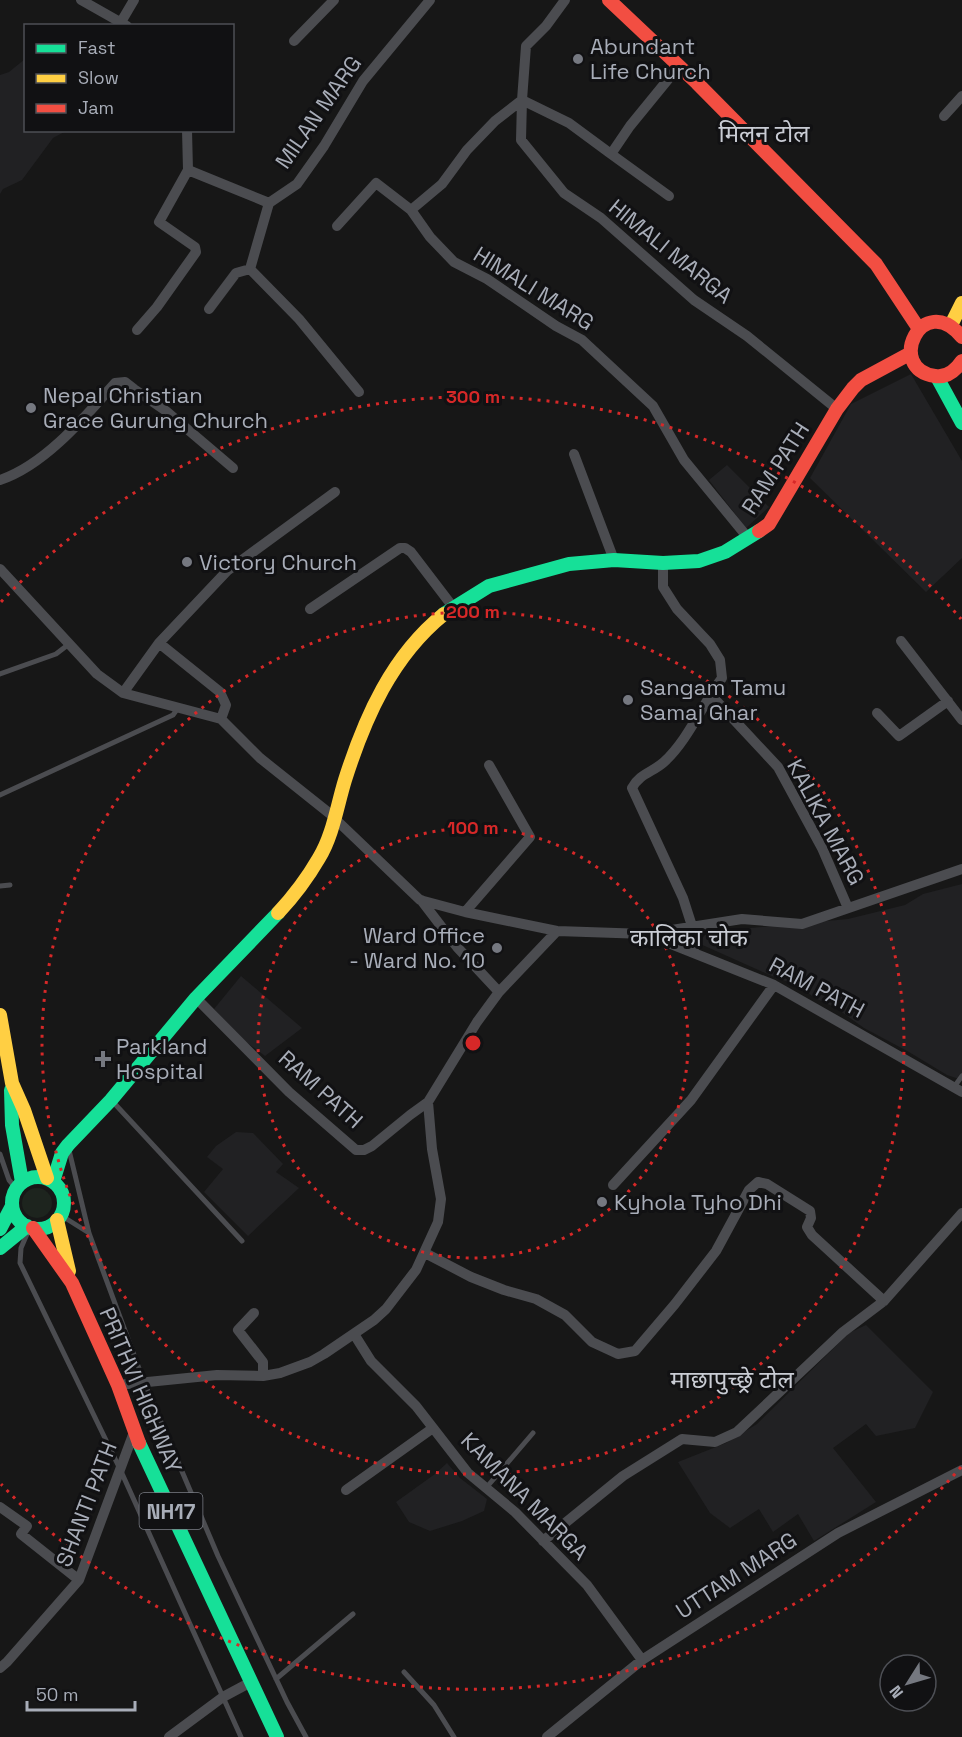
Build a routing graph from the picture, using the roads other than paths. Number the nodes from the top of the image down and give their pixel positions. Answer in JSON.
{"nodes":[{"id":1,"x":81,"y":0,"type":"edge"},
{"id":2,"x":134,"y":0,"type":"edge"},
{"id":3,"x":334,"y":0,"type":"edge"},
{"id":4,"x":430,"y":0,"type":"edge"},
{"id":5,"x":565,"y":0,"type":"edge"},
{"id":6,"x":609,"y":0,"type":"edge"},
{"id":7,"x":124,"y":24,"type":"edge"},
{"id":8,"x":294,"y":41,"type":"dead end"},
{"id":9,"x":679,"y":66,"type":"junction"},
{"id":10,"x":962,"y":96,"type":"edge"},
{"id":11,"x":522,"y":100,"type":"junction"},
{"id":12,"x":944,"y":116,"type":"dead end"},
{"id":13,"x":187,"y":132,"type":"edge"},
{"id":14,"x":611,"y":154,"type":"junction"},
{"id":15,"x":188,"y":170,"type":"junction"},
{"id":16,"x":669,"y":196,"type":"dead end"},
{"id":17,"x":269,"y":203,"type":"junction"},
{"id":18,"x":411,"y":210,"type":"junction"},
{"id":19,"x":337,"y":226,"type":"dead end"},
{"id":20,"x":250,"y":269,"type":"junction"},
{"id":21,"x":962,"y":303,"type":"edge"},
{"id":22,"x":209,"y":309,"type":"dead end"},
{"id":23,"x":951,"y":325,"type":"junction"},
{"id":24,"x":919,"y":328,"type":"junction"},
{"id":25,"x":137,"y":330,"type":"dead end"},
{"id":26,"x":962,"y":337,"type":"edge"},
{"id":27,"x":910,"y":353,"type":"junction"},
{"id":28,"x":962,"y":361,"type":"edge"},
{"id":29,"x":937,"y":377,"type":"junction"},
{"id":30,"x":359,"y":392,"type":"dead end"},
{"id":31,"x":837,"y":409,"type":"junction"},
{"id":32,"x":962,"y":423,"type":"edge"},
{"id":33,"x":574,"y":454,"type":"dead end"},
{"id":34,"x":233,"y":468,"type":"dead end"},
{"id":35,"x":0,"y":480,"type":"edge"},
{"id":36,"x":335,"y":492,"type":"dead end"},
{"id":37,"x":749,"y":538,"type":"junction"},
{"id":38,"x":614,"y":560,"type":"junction"},
{"id":39,"x":663,"y":563,"type":"junction"},
{"id":40,"x":0,"y":569,"type":"edge"},
{"id":41,"x":453,"y":607,"type":"junction"},
{"id":42,"x":310,"y":609,"type":"dead end"},
{"id":43,"x":901,"y":641,"type":"dead end"},
{"id":44,"x":69,"y":644,"type":"junction"},
{"id":45,"x":159,"y":644,"type":"junction"},
{"id":46,"x":0,"y":674,"type":"edge"},
{"id":47,"x":123,"y":693,"type":"junction"},
{"id":48,"x":710,"y":694,"type":"junction"},
{"id":49,"x":948,"y":701,"type":"junction"},
{"id":50,"x":178,"y":708,"type":"junction"},
{"id":51,"x":877,"y":713,"type":"dead end"},
{"id":52,"x":220,"y":719,"type":"junction"},
{"id":53,"x":962,"y":720,"type":"edge"},
{"id":54,"x":489,"y":765,"type":"dead end"},
{"id":55,"x":0,"y":795,"type":"edge"},
{"id":56,"x":335,"y":819,"type":"junction"},
{"id":57,"x":962,"y":869,"type":"edge"},
{"id":58,"x":10,"y":885,"type":"dead end"},
{"id":59,"x":0,"y":886,"type":"edge"},
{"id":60,"x":420,"y":900,"type":"junction"},
{"id":61,"x":848,"y":908,"type":"junction"},
{"id":62,"x":465,"y":912,"type":"junction"},
{"id":63,"x":692,"y":926,"type":"junction"},
{"id":64,"x":557,"y":931,"type":"junction"},
{"id":65,"x":646,"y":934,"type":"junction"},
{"id":66,"x":694,"y":953,"type":"junction"},
{"id":67,"x":774,"y":985,"type":"junction"},
{"id":68,"x":499,"y":992,"type":"junction"},
{"id":69,"x":196,"y":998,"type":"junction"},
{"id":70,"x":0,"y":1016,"type":"edge"},
{"id":71,"x":962,"y":1076,"type":"edge"},
{"id":72,"x":12,"y":1083,"type":"junction"},
{"id":73,"x":958,"y":1089,"type":"edge"},
{"id":74,"x":111,"y":1100,"type":"junction"},
{"id":75,"x":428,"y":1102,"type":"junction"},
{"id":76,"x":68,"y":1145,"type":"junction"},
{"id":77,"x":0,"y":1154,"type":"edge"},
{"id":78,"x":50,"y":1180,"type":"junction"},
{"id":79,"x":19,"y":1185,"type":"junction"},
{"id":80,"x":613,"y":1185,"type":"dead end"},
{"id":81,"x":12,"y":1206,"type":"junction"},
{"id":82,"x":962,"y":1213,"type":"edge"},
{"id":83,"x":59,"y":1218,"type":"junction"},
{"id":84,"x":30,"y":1227,"type":"junction"},
{"id":85,"x":0,"y":1229,"type":"edge"},
{"id":86,"x":89,"y":1233,"type":"junction"},
{"id":87,"x":242,"y":1241,"type":"dead end"},
{"id":88,"x":0,"y":1248,"type":"edge"},
{"id":89,"x":425,"y":1253,"type":"junction"},
{"id":90,"x":72,"y":1283,"type":"junction"},
{"id":91,"x":884,"y":1301,"type":"junction"},
{"id":92,"x":254,"y":1313,"type":"dead end"},
{"id":93,"x":354,"y":1334,"type":"junction"},
{"id":94,"x":262,"y":1376,"type":"junction"},
{"id":95,"x":144,"y":1382,"type":"junction"},
{"id":96,"x":118,"y":1386,"type":"junction"},
{"id":97,"x":432,"y":1428,"type":"junction"},
{"id":98,"x":134,"y":1432,"type":"junction"},
{"id":99,"x":533,"y":1433,"type":"dead end"},
{"id":100,"x":120,"y":1469,"type":"junction"},
{"id":101,"x":962,"y":1470,"type":"edge"},
{"id":102,"x":486,"y":1488,"type":"junction"},
{"id":103,"x":346,"y":1490,"type":"dead end"},
{"id":104,"x":0,"y":1507,"type":"edge"},
{"id":105,"x":543,"y":1541,"type":"junction"},
{"id":106,"x":79,"y":1580,"type":"junction"},
{"id":107,"x":353,"y":1614,"type":"dead end"},
{"id":108,"x":642,"y":1660,"type":"junction"},
{"id":109,"x":0,"y":1668,"type":"edge"},
{"id":110,"x":404,"y":1672,"type":"dead end"},
{"id":111,"x":276,"y":1679,"type":"junction"},
{"id":112,"x":251,"y":1682,"type":"junction"},
{"id":113,"x":223,"y":1697,"type":"junction"},
{"id":114,"x":169,"y":1737,"type":"edge"},
{"id":115,"x":241,"y":1737,"type":"edge"},
{"id":116,"x":277,"y":1737,"type":"edge"},
{"id":117,"x":306,"y":1737,"type":"edge"},
{"id":118,"x":454,"y":1737,"type":"edge"},
{"id":119,"x":547,"y":1737,"type":"edge"}],
"edges":[{"from":1,"to":7,"type":"street"},
{"from":2,"to":7,"type":"street"},
{"from":3,"to":8,"type":"street"},
{"from":4,"to":17,"type":"street","name":"MILAN MARG"},
{"from":5,"to":11,"type":"street","name":"HIMALI MARGA"},
{"from":6,"to":9,"type":"main road"},
{"from":9,"to":14,"type":"street"},
{"from":9,"to":24,"type":"main road"},
{"from":10,"to":12,"type":"street"},
{"from":11,"to":14,"type":"street"},
{"from":11,"to":18,"type":"street"},
{"from":11,"to":31,"type":"street","name":"HIMALI MARGA"},
{"from":13,"to":15,"type":"street"},
{"from":14,"to":16,"type":"street"},
{"from":15,"to":17,"type":"street"},
{"from":15,"to":25,"type":"street"},
{"from":17,"to":20,"type":"street"},
{"from":18,"to":19,"type":"street","name":"HIMALI MARG"},
{"from":18,"to":37,"type":"street","name":"HIMALI MARG"},
{"from":20,"to":22,"type":"street"},
{"from":20,"to":30,"type":"street"},
{"from":21,"to":23,"type":"main road"},
{"from":23,"to":24,"type":"main road"},
{"from":23,"to":26,"type":"main road"},
{"from":24,"to":27,"type":"main road"},
{"from":27,"to":29,"type":"main road"},
{"from":27,"to":31,"type":"main road","name":"RAM PATH"},
{"from":28,"to":29,"type":"main road"},
{"from":29,"to":32,"type":"main road"},
{"from":31,"to":37,"type":"main road","name":"RAM PATH"},
{"from":33,"to":38,"type":"street"},
{"from":34,"to":35,"type":"street"},
{"from":36,"to":45,"type":"street"},
{"from":37,"to":39,"type":"main road","name":"RAM PATH"},
{"from":38,"to":39,"type":"main road","name":"RAM PATH"},
{"from":38,"to":41,"type":"main road"},
{"from":39,"to":48,"type":"street"},
{"from":40,"to":44,"type":"street"},
{"from":41,"to":42,"type":"street"},
{"from":41,"to":56,"type":"main road"},
{"from":43,"to":49,"type":"street"},
{"from":44,"to":46,"type":"lane"},
{"from":44,"to":47,"type":"street"},
{"from":45,"to":47,"type":"street"},
{"from":45,"to":52,"type":"street"},
{"from":47,"to":50,"type":"street"},
{"from":48,"to":61,"type":"street","name":"KALIKA MARG"},
{"from":48,"to":63,"type":"street"},
{"from":49,"to":51,"type":"street"},
{"from":49,"to":53,"type":"street"},
{"from":50,"to":52,"type":"street"},
{"from":50,"to":55,"type":"lane"},
{"from":52,"to":56,"type":"street"},
{"from":54,"to":62,"type":"street"},
{"from":56,"to":60,"type":"street"},
{"from":56,"to":69,"type":"main road"},
{"from":57,"to":61,"type":"street"},
{"from":58,"to":59,"type":"lane"},
{"from":60,"to":62,"type":"street"},
{"from":60,"to":68,"type":"street"},
{"from":61,"to":63,"type":"street"},
{"from":62,"to":64,"type":"street"},
{"from":63,"to":65,"type":"street"},
{"from":63,"to":66,"type":"street"},
{"from":64,"to":65,"type":"street"},
{"from":64,"to":68,"type":"street"},
{"from":65,"to":66,"type":"street","name":"RAM PATH"},
{"from":66,"to":67,"type":"street","name":"RAM PATH"},
{"from":67,"to":73,"type":"street","name":"RAM PATH"},
{"from":67,"to":80,"type":"street"},
{"from":68,"to":75,"type":"street"},
{"from":69,"to":74,"type":"main road"},
{"from":69,"to":75,"type":"street","name":"RAM PATH"},
{"from":70,"to":72,"type":"main road"},
{"from":71,"to":73,"type":"lane"},
{"from":72,"to":78,"type":"main road"},
{"from":72,"to":79,"type":"main road"},
{"from":74,"to":76,"type":"main road"},
{"from":74,"to":87,"type":"lane"},
{"from":75,"to":89,"type":"street"},
{"from":76,"to":78,"type":"main road"},
{"from":76,"to":86,"type":"lane"},
{"from":77,"to":79,"type":"lane"},
{"from":78,"to":79,"type":"main road"},
{"from":78,"to":83,"type":"main road"},
{"from":79,"to":81,"type":"main road"},
{"from":81,"to":84,"type":"main road","name":"PRITHVI HIGHWAY","number":"NH17"},
{"from":81,"to":85,"type":"main road"},
{"from":82,"to":91,"type":"street"},
{"from":83,"to":84,"type":"main road"},
{"from":83,"to":86,"type":"lane"},
{"from":83,"to":90,"type":"main road"},
{"from":84,"to":88,"type":"main road"},
{"from":84,"to":90,"type":"main road","name":"PRITHVI HIGHWAY","number":"NH17"},
{"from":84,"to":100,"type":"lane"},
{"from":86,"to":95,"type":"lane"},
{"from":89,"to":91,"type":"street"},
{"from":89,"to":93,"type":"street"},
{"from":90,"to":96,"type":"main road","name":"PRITHVI HIGHWAY","number":"NH17"},
{"from":91,"to":105,"type":"street"},
{"from":92,"to":94,"type":"street"},
{"from":93,"to":94,"type":"street"},
{"from":93,"to":97,"type":"street","name":"KAMANA MARGA"},
{"from":94,"to":95,"type":"street"},
{"from":95,"to":96,"type":"street"},
{"from":95,"to":111,"type":"lane"},
{"from":96,"to":98,"type":"main road","name":"PRITHVI HIGHWAY","number":"NH17"},
{"from":97,"to":102,"type":"street","name":"KAMANA MARGA"},
{"from":97,"to":103,"type":"street"},
{"from":98,"to":100,"type":"street","name":"SHANTI PATH"},
{"from":98,"to":112,"type":"main road","name":"PRITHVI HIGHWAY","number":"NH17"},
{"from":99,"to":102,"type":"lane"},
{"from":100,"to":106,"type":"street","name":"SHANTI PATH"},
{"from":100,"to":113,"type":"lane"},
{"from":101,"to":108,"type":"street","name":"UTTAM MARG"},
{"from":102,"to":105,"type":"street","name":"KAMANA MARGA"},
{"from":104,"to":106,"type":"street"},
{"from":105,"to":108,"type":"street","name":"KAMANA MARGA"},
{"from":106,"to":109,"type":"street","name":"SHANTI PATH"},
{"from":107,"to":111,"type":"lane"},
{"from":108,"to":119,"type":"street","name":"UTTAM MARG"},
{"from":110,"to":118,"type":"lane"},
{"from":111,"to":117,"type":"lane"},
{"from":112,"to":113,"type":"street"},
{"from":112,"to":116,"type":"main road","name":"PRITHVI HIGHWAY","number":"NH17"},
{"from":113,"to":114,"type":"street"},
{"from":113,"to":115,"type":"lane"}]}
